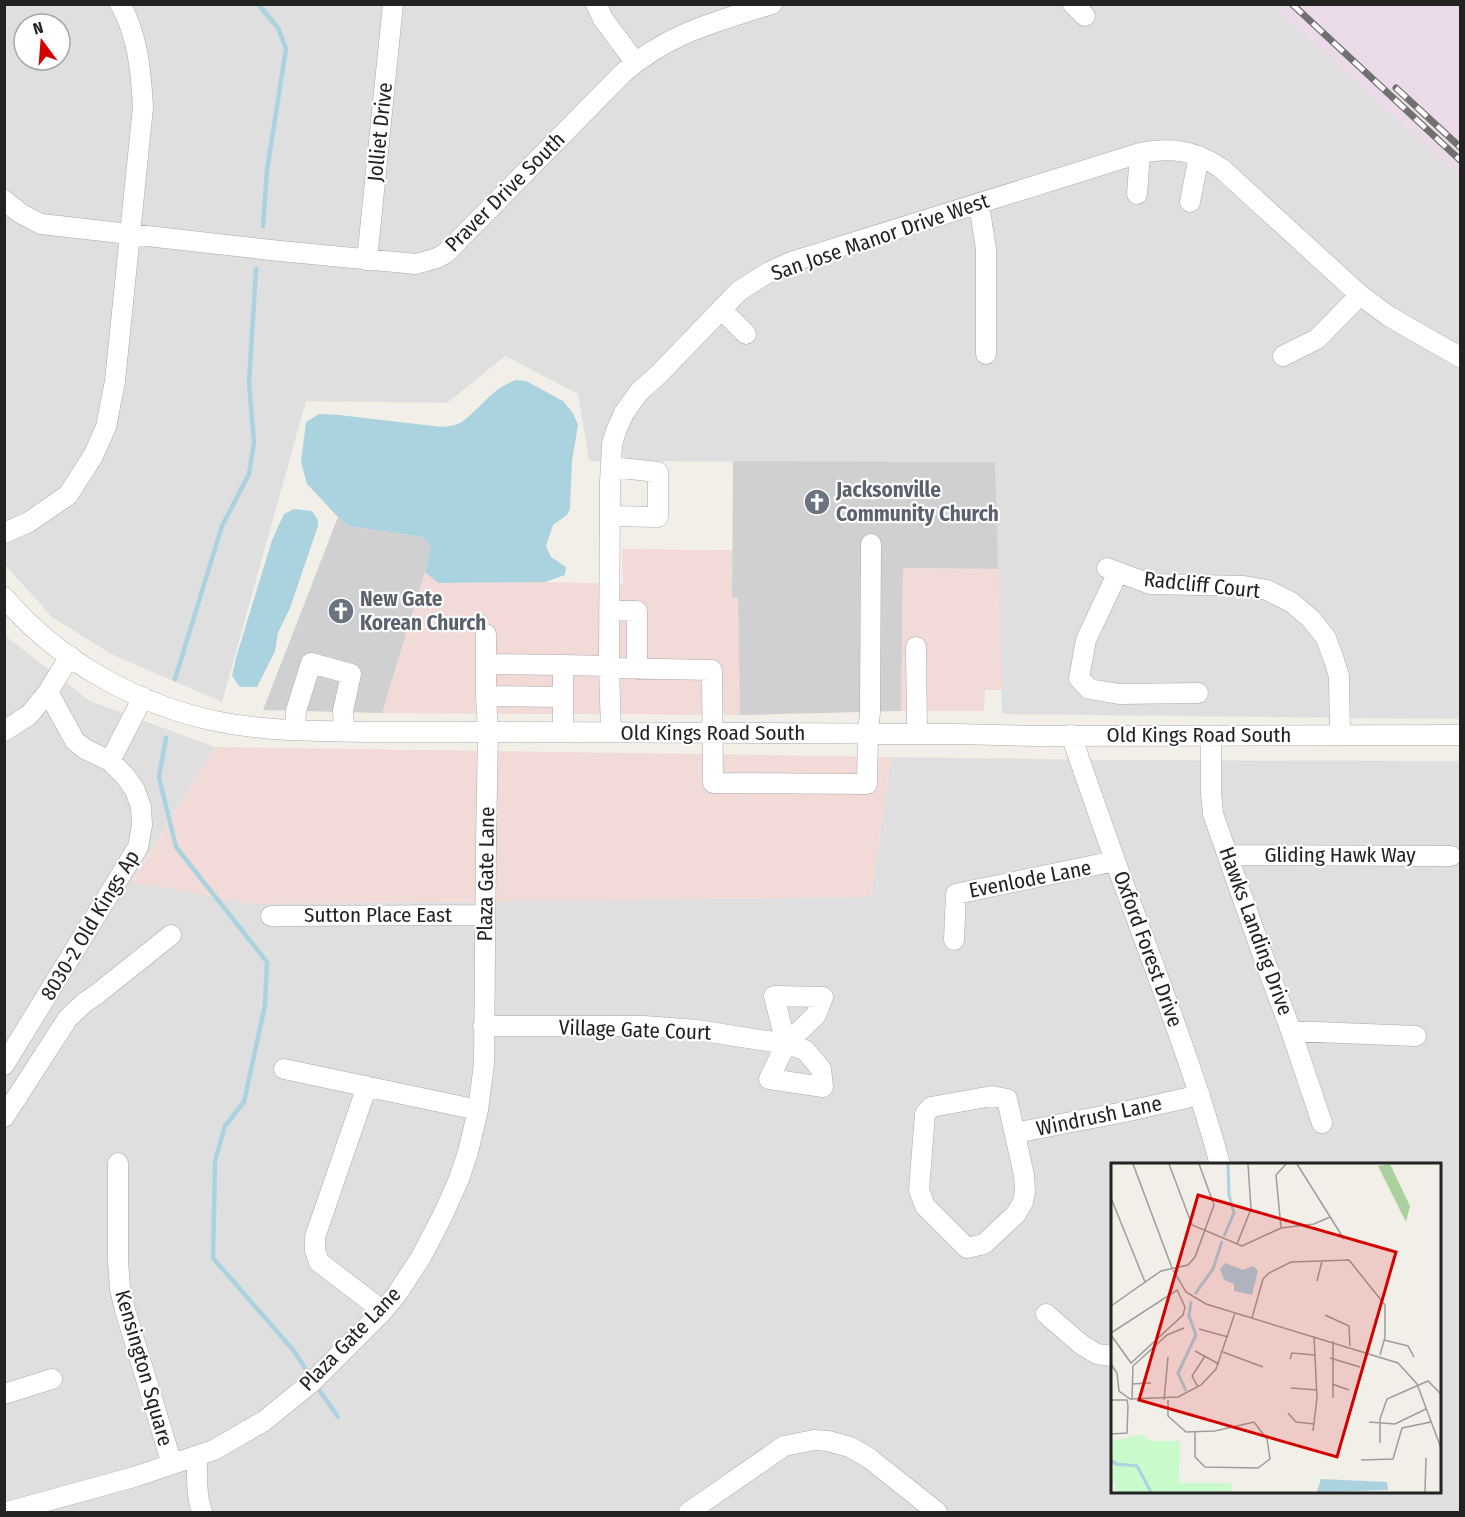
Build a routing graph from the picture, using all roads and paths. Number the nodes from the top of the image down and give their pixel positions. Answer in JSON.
{"nodes":[{"id":1,"x":120,"y":4,"type":"edge"},
{"id":2,"x":393,"y":4,"type":"edge"},
{"id":3,"x":596,"y":4,"type":"edge"},
{"id":4,"x":772,"y":4,"type":"edge"},
{"id":5,"x":635,"y":62,"type":"junction"},
{"id":6,"x":1144,"y":153,"type":"junction"},
{"id":7,"x":1199,"y":156,"type":"junction"},
{"id":8,"x":1137,"y":194,"type":"dead end"},
{"id":9,"x":4,"y":200,"type":"edge"},
{"id":10,"x":1190,"y":202,"type":"dead end"},
{"id":11,"x":979,"y":205,"type":"junction"},
{"id":12,"x":129,"y":235,"type":"junction"},
{"id":13,"x":367,"y":260,"type":"junction"},
{"id":14,"x":1360,"y":295,"type":"junction"},
{"id":15,"x":721,"y":309,"type":"junction"},
{"id":16,"x":747,"y":334,"type":"dead end"},
{"id":17,"x":986,"y":354,"type":"dead end"},
{"id":18,"x":1283,"y":356,"type":"dead end"},
{"id":19,"x":1461,"y":357,"type":"edge"},
{"id":20,"x":611,"y":467,"type":"junction"},
{"id":21,"x":610,"y":516,"type":"junction"},
{"id":22,"x":4,"y":533,"type":"edge"},
{"id":23,"x":871,"y":544,"type":"dead end"},
{"id":24,"x":4,"y":597,"type":"edge"},
{"id":25,"x":609,"y":610,"type":"junction"},
{"id":26,"x":486,"y":634,"type":"dead end"},
{"id":27,"x":916,"y":647,"type":"dead end"},
{"id":28,"x":70,"y":656,"type":"junction"},
{"id":29,"x":486,"y":664,"type":"junction"},
{"id":30,"x":563,"y":665,"type":"junction"},
{"id":31,"x":609,"y":667,"type":"junction"},
{"id":32,"x":637,"y":669,"type":"junction"},
{"id":33,"x":48,"y":692,"type":"junction"},
{"id":34,"x":1198,"y":693,"type":"dead end"},
{"id":35,"x":486,"y":696,"type":"junction"},
{"id":36,"x":143,"y":697,"type":"junction"},
{"id":37,"x":562,"y":697,"type":"junction"},
{"id":38,"x":295,"y":730,"type":"junction"},
{"id":39,"x":4,"y":731,"type":"edge"},
{"id":40,"x":344,"y":731,"type":"junction"},
{"id":41,"x":488,"y":732,"type":"junction"},
{"id":42,"x":563,"y":732,"type":"junction"},
{"id":43,"x":611,"y":732,"type":"junction"},
{"id":44,"x":713,"y":732,"type":"junction"},
{"id":45,"x":868,"y":733,"type":"junction"},
{"id":46,"x":917,"y":734,"type":"junction"},
{"id":47,"x":1071,"y":735,"type":"junction"},
{"id":48,"x":1340,"y":735,"type":"junction"},
{"id":49,"x":1461,"y":735,"type":"edge"},
{"id":50,"x":1211,"y":736,"type":"junction"},
{"id":51,"x":111,"y":761,"type":"junction"},
{"id":52,"x":1228,"y":855,"type":"junction"},
{"id":53,"x":1451,"y":856,"type":"dead end"},
{"id":54,"x":1115,"y":861,"type":"junction"},
{"id":55,"x":485,"y":915,"type":"junction"},
{"id":56,"x":271,"y":916,"type":"dead end"},
{"id":57,"x":171,"y":935,"type":"dead end"},
{"id":58,"x":954,"y":940,"type":"dead end"},
{"id":59,"x":483,"y":1026,"type":"junction"},
{"id":60,"x":1291,"y":1031,"type":"junction"},
{"id":61,"x":1416,"y":1036,"type":"dead end"},
{"id":62,"x":786,"y":1044,"type":"dead end"},
{"id":63,"x":4,"y":1065,"type":"edge"},
{"id":64,"x":284,"y":1069,"type":"dead end"},
{"id":65,"x":367,"y":1086,"type":"junction"},
{"id":66,"x":1200,"y":1095,"type":"junction"},
{"id":67,"x":478,"y":1110,"type":"junction"},
{"id":68,"x":4,"y":1116,"type":"edge"},
{"id":69,"x":1322,"y":1123,"type":"dead end"},
{"id":70,"x":1015,"y":1133,"type":"junction"},
{"id":71,"x":118,"y":1163,"type":"dead end"},
{"id":72,"x":1220,"y":1163,"type":"edge"},
{"id":73,"x":382,"y":1311,"type":"junction"},
{"id":74,"x":1046,"y":1314,"type":"dead end"},
{"id":75,"x":1111,"y":1356,"type":"edge"},
{"id":76,"x":52,"y":1379,"type":"dead end"},
{"id":77,"x":4,"y":1394,"type":"edge"},
{"id":78,"x":197,"y":1456,"type":"junction"},
{"id":79,"x":171,"y":1464,"type":"junction"},
{"id":80,"x":10,"y":1512,"type":"edge"},
{"id":81,"x":202,"y":1512,"type":"edge"},
{"id":82,"x":688,"y":1512,"type":"edge"},
{"id":83,"x":937,"y":1512,"type":"edge"}],
"edges":[{"from":1,"to":12,"type":"street"},
{"from":2,"to":13,"type":"street","name":"Jolliet Drive"},
{"from":3,"to":5,"type":"street"},
{"from":4,"to":5,"type":"street","name":"Praver Drive South"},
{"from":5,"to":13,"type":"street","name":"Praver Drive South"},
{"from":6,"to":7,"type":"street","name":"San Jose Manor Drive West"},
{"from":6,"to":8,"type":"street"},
{"from":6,"to":11,"type":"street","name":"San Jose Manor Drive West"},
{"from":7,"to":10,"type":"street"},
{"from":7,"to":14,"type":"street"},
{"from":9,"to":12,"type":"street","name":"Praver Drive South"},
{"from":11,"to":15,"type":"street","name":"San Jose Manor Drive West"},
{"from":11,"to":17,"type":"street"},
{"from":12,"to":13,"type":"street","name":"Praver Drive South"},
{"from":12,"to":22,"type":"street"},
{"from":14,"to":18,"type":"street"},
{"from":14,"to":19,"type":"street"},
{"from":15,"to":16,"type":"street"},
{"from":15,"to":20,"type":"street","name":"San Jose Manor Drive West"},
{"from":20,"to":21,"type":"street","name":"San Jose Manor Drive West"},
{"from":20,"to":21,"type":"street"},
{"from":21,"to":25,"type":"street","name":"San Jose Manor Drive West"},
{"from":23,"to":45,"type":"street"},
{"from":24,"to":28,"type":"street","name":"Old Kings Road South"},
{"from":25,"to":31,"type":"street","name":"San Jose Manor Drive West"},
{"from":25,"to":32,"type":"street"},
{"from":26,"to":29,"type":"street","name":"Plaza Gate Lane"},
{"from":27,"to":46,"type":"street"},
{"from":28,"to":33,"type":"street"},
{"from":28,"to":36,"type":"street","name":"Old Kings Road South"},
{"from":29,"to":30,"type":"street"},
{"from":29,"to":35,"type":"street","name":"Plaza Gate Lane"},
{"from":30,"to":31,"type":"street"},
{"from":30,"to":37,"type":"street"},
{"from":31,"to":32,"type":"street"},
{"from":31,"to":43,"type":"street","name":"San Jose Manor Drive West"},
{"from":32,"to":44,"type":"street"},
{"from":33,"to":39,"type":"street"},
{"from":33,"to":51,"type":"street","name":"8030-2 Old Kings Ap"},
{"from":34,"to":48,"type":"street","name":"Radcliff Court"},
{"from":35,"to":37,"type":"street"},
{"from":35,"to":41,"type":"street","name":"Plaza Gate Lane"},
{"from":36,"to":38,"type":"street","name":"Old Kings Road South"},
{"from":36,"to":51,"type":"street"},
{"from":37,"to":42,"type":"street"},
{"from":38,"to":40,"type":"street","name":"Old Kings Road South"},
{"from":38,"to":40,"type":"street"},
{"from":40,"to":41,"type":"street","name":"Old Kings Road South"},
{"from":41,"to":42,"type":"street","name":"Old Kings Road South"},
{"from":41,"to":55,"type":"street","name":"Plaza Gate Lane"},
{"from":42,"to":43,"type":"street","name":"Old Kings Road South"},
{"from":43,"to":44,"type":"street","name":"Old Kings Road South"},
{"from":44,"to":45,"type":"street","name":"Old Kings Road South"},
{"from":44,"to":45,"type":"street"},
{"from":45,"to":46,"type":"street","name":"Old Kings Road South"},
{"from":46,"to":47,"type":"street","name":"Old Kings Road South"},
{"from":47,"to":50,"type":"street","name":"Old Kings Road South"},
{"from":47,"to":54,"type":"street","name":"Oxford Forest Drive"},
{"from":48,"to":49,"type":"street","name":"Old Kings Road South"},
{"from":48,"to":50,"type":"street","name":"Old Kings Road South"},
{"from":50,"to":52,"type":"street","name":"Hawks Landing Drive"},
{"from":51,"to":63,"type":"street","name":"8030-2 Old Kings Ap"},
{"from":52,"to":53,"type":"street","name":"Gliding Hawk Way"},
{"from":52,"to":60,"type":"street","name":"Hawks Landing Drive"},
{"from":54,"to":58,"type":"street","name":"Evenlode Lane"},
{"from":54,"to":66,"type":"street","name":"Oxford Forest Drive"},
{"from":55,"to":56,"type":"street","name":"Sutton Place East"},
{"from":55,"to":59,"type":"street","name":"Plaza Gate Lane"},
{"from":57,"to":68,"type":"street"},
{"from":59,"to":62,"type":"street","name":"Village Gate Court"},
{"from":59,"to":67,"type":"street","name":"Plaza Gate Lane"},
{"from":60,"to":61,"type":"street"},
{"from":60,"to":69,"type":"street","name":"Hawks Landing Drive"},
{"from":64,"to":65,"type":"street"},
{"from":65,"to":67,"type":"street"},
{"from":65,"to":73,"type":"street"},
{"from":66,"to":70,"type":"street","name":"Windrush Lane"},
{"from":66,"to":72,"type":"street","name":"Oxford Forest Drive"},
{"from":67,"to":73,"type":"street","name":"Plaza Gate Lane"},
{"from":70,"to":70,"type":"street","name":"Windrush Lane"},
{"from":71,"to":79,"type":"street","name":"Kensington Square"},
{"from":73,"to":78,"type":"street","name":"Plaza Gate Lane"},
{"from":74,"to":75,"type":"street"},
{"from":76,"to":77,"type":"street"},
{"from":78,"to":79,"type":"street","name":"Plaza Gate Lane"},
{"from":78,"to":81,"type":"street"},
{"from":79,"to":80,"type":"street","name":"Plaza Gate Lane"},
{"from":82,"to":83,"type":"street"}]}
